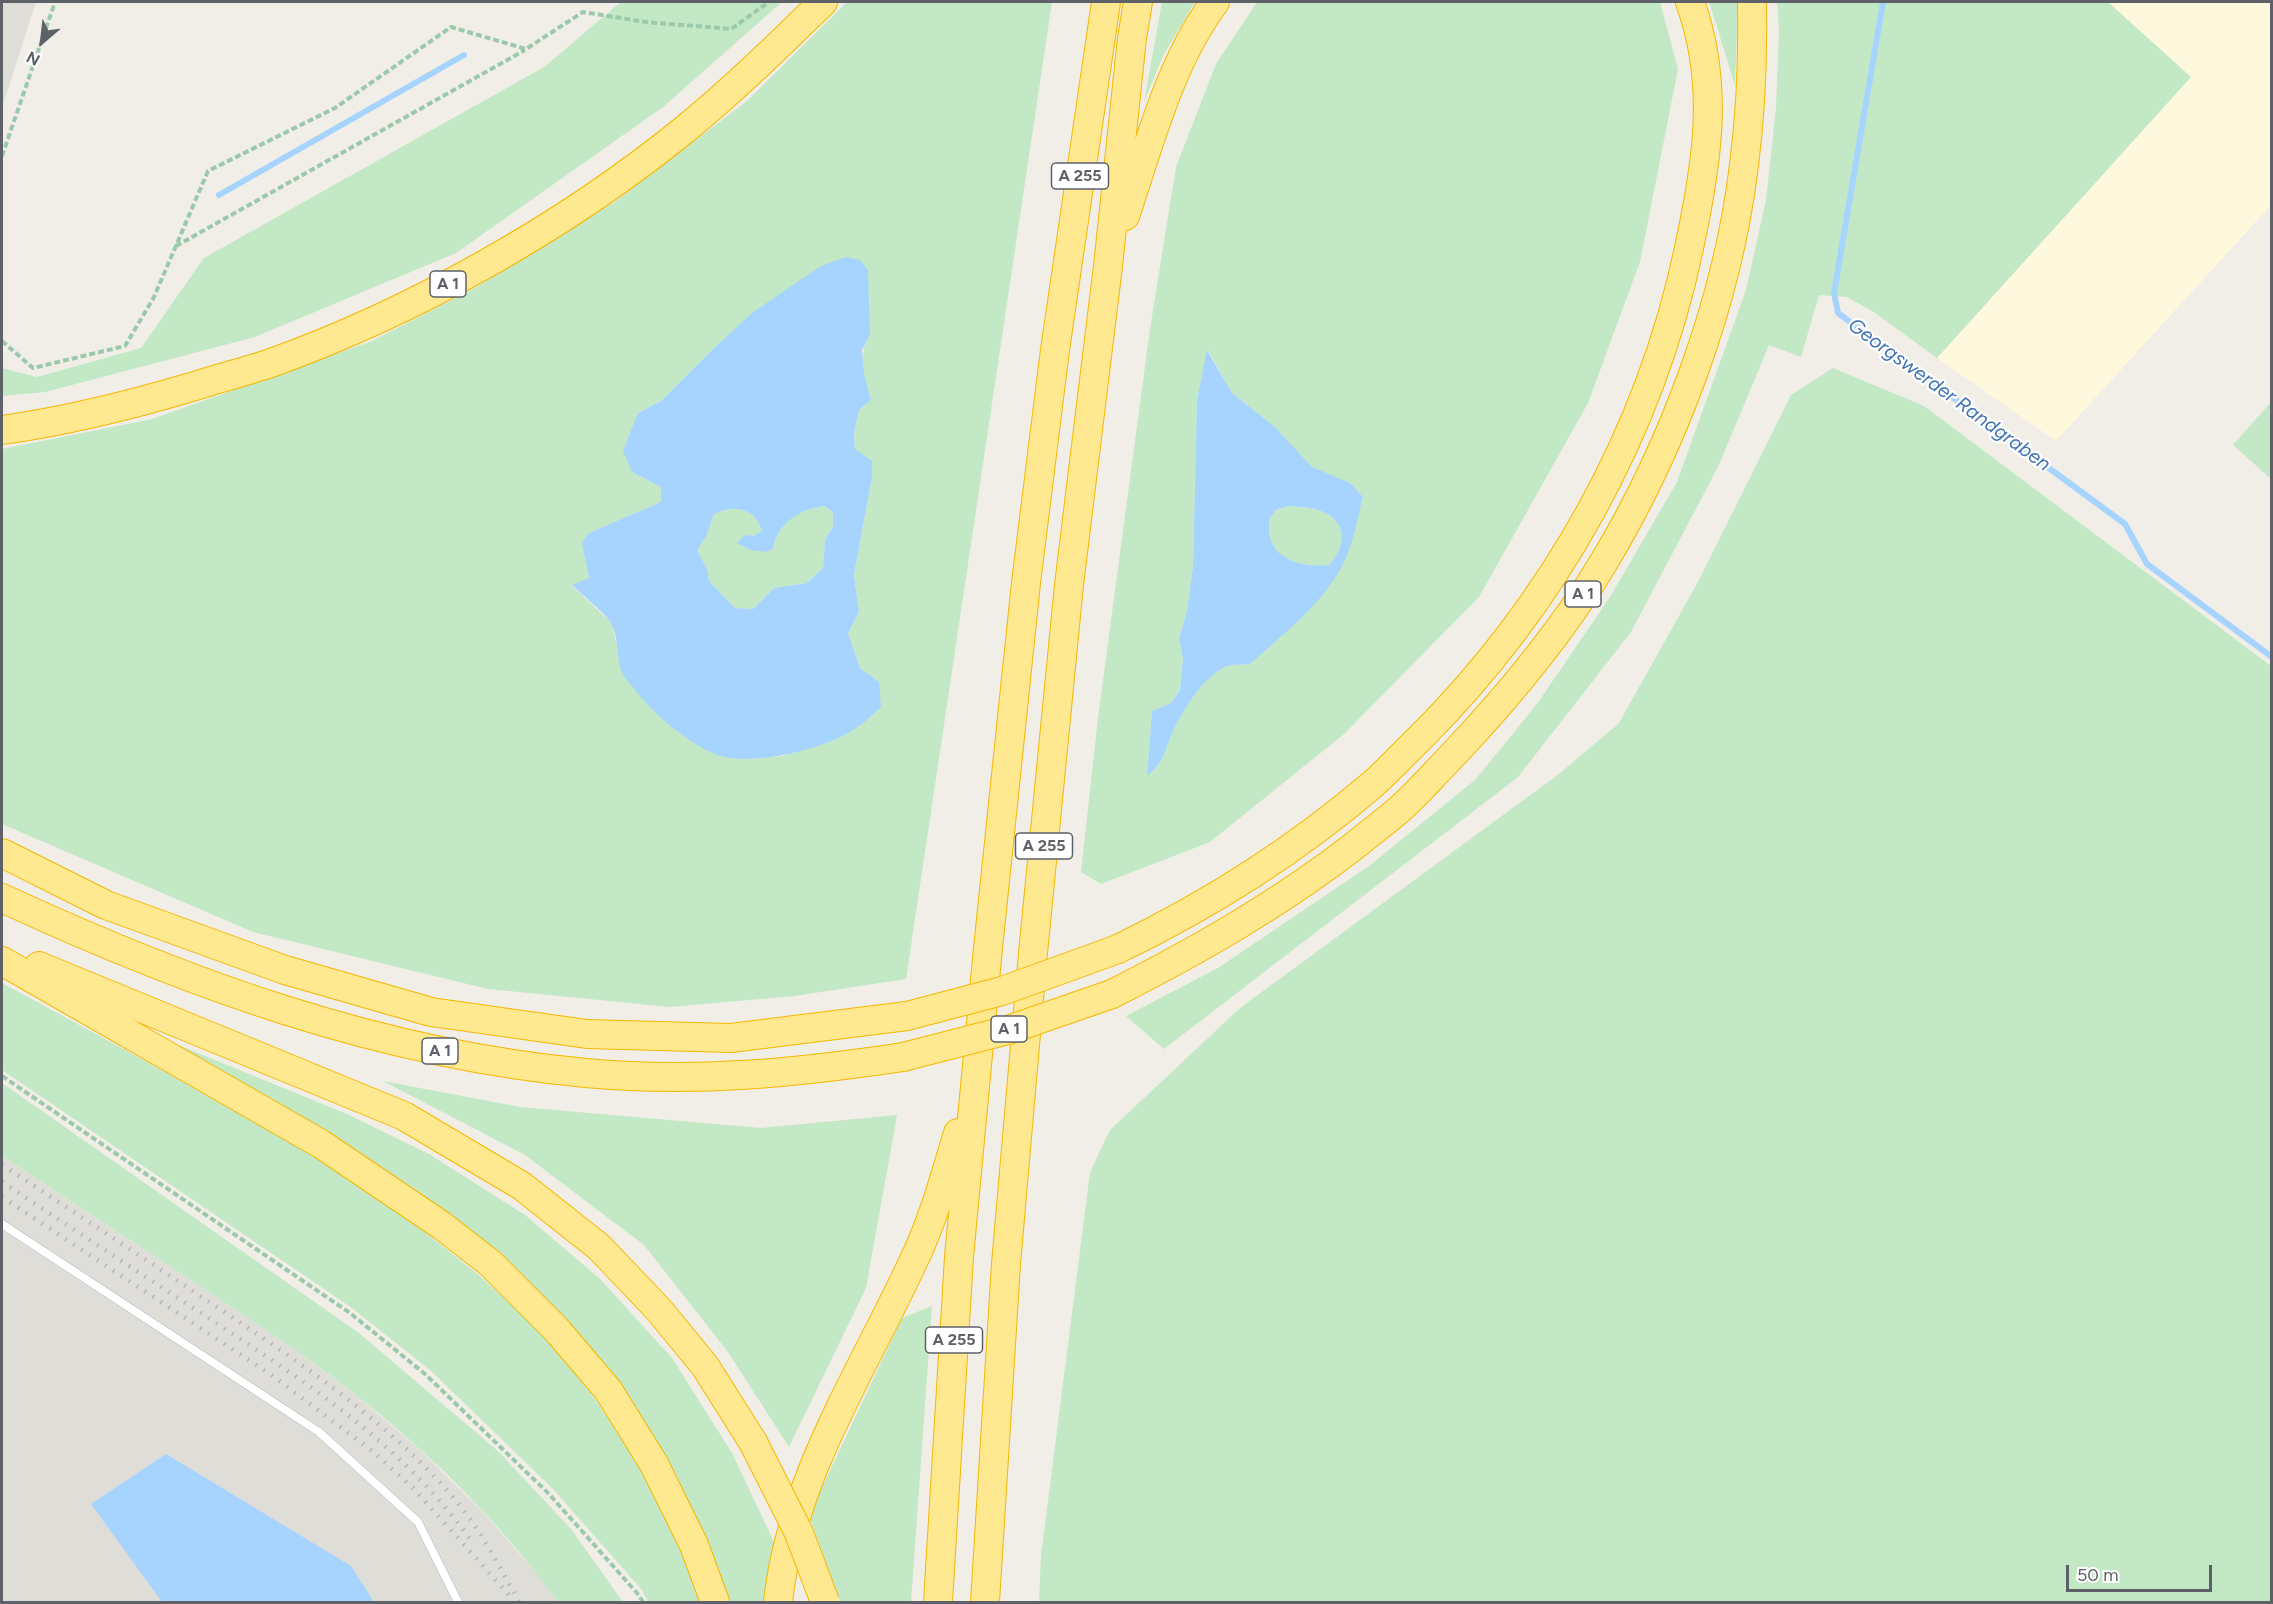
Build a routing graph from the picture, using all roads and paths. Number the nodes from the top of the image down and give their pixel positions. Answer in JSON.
{"nodes":[{"id":1,"x":55,"y":2,"type":"edge"},
{"id":2,"x":769,"y":2,"type":"edge"},
{"id":3,"x":823,"y":2,"type":"edge"},
{"id":4,"x":1106,"y":2,"type":"edge"},
{"id":5,"x":1138,"y":2,"type":"edge"},
{"id":6,"x":1215,"y":2,"type":"edge"},
{"id":7,"x":1690,"y":2,"type":"edge"},
{"id":8,"x":1752,"y":2,"type":"edge"},
{"id":9,"x":526,"y":49,"type":"junction"},
{"id":10,"x":2,"y":156,"type":"edge"},
{"id":11,"x":175,"y":247,"type":"junction"},
{"id":12,"x":1108,"y":266,"type":"junction"},
{"id":13,"x":2,"y":341,"type":"edge"},
{"id":14,"x":2,"y":430,"type":"edge"},
{"id":15,"x":2,"y":852,"type":"edge"},
{"id":16,"x":2,"y":898,"type":"edge"},
{"id":17,"x":2,"y":950,"type":"edge"},
{"id":18,"x":2,"y":961,"type":"edge"},
{"id":19,"x":2,"y":1076,"type":"edge"},
{"id":20,"x":975,"y":1077,"type":"junction"},
{"id":21,"x":2,"y":1224,"type":"edge"},
{"id":22,"x":458,"y":1602,"type":"edge"},
{"id":23,"x":642,"y":1602,"type":"edge"},
{"id":24,"x":715,"y":1602,"type":"edge"},
{"id":25,"x":778,"y":1602,"type":"edge"},
{"id":26,"x":825,"y":1602,"type":"edge"},
{"id":27,"x":938,"y":1602,"type":"edge"},
{"id":28,"x":985,"y":1602,"type":"edge"}],
"edges":[{"from":1,"to":10,"type":"path"},
{"from":2,"to":9,"type":"path"},
{"from":3,"to":14,"type":"highway","number":"A 1"},
{"from":4,"to":20,"type":"highway","number":"A 255"},
{"from":5,"to":12,"type":"highway","number":"A 255"},
{"from":6,"to":12,"type":"highway"},
{"from":7,"to":15,"type":"highway","bridge":true},
{"from":8,"to":16,"type":"highway","number":"A 1","bridge":true},
{"from":9,"to":11,"type":"path"},
{"from":9,"to":11,"type":"path"},
{"from":11,"to":13,"type":"path"},
{"from":12,"to":28,"type":"highway","number":"A 255"},
{"from":17,"to":26,"type":"highway","bridge":true},
{"from":18,"to":24,"type":"highway"},
{"from":19,"to":23,"type":"path"},
{"from":20,"to":25,"type":"highway"},
{"from":20,"to":27,"type":"highway","number":"A 255"},
{"from":21,"to":22,"type":"lane"}]}
